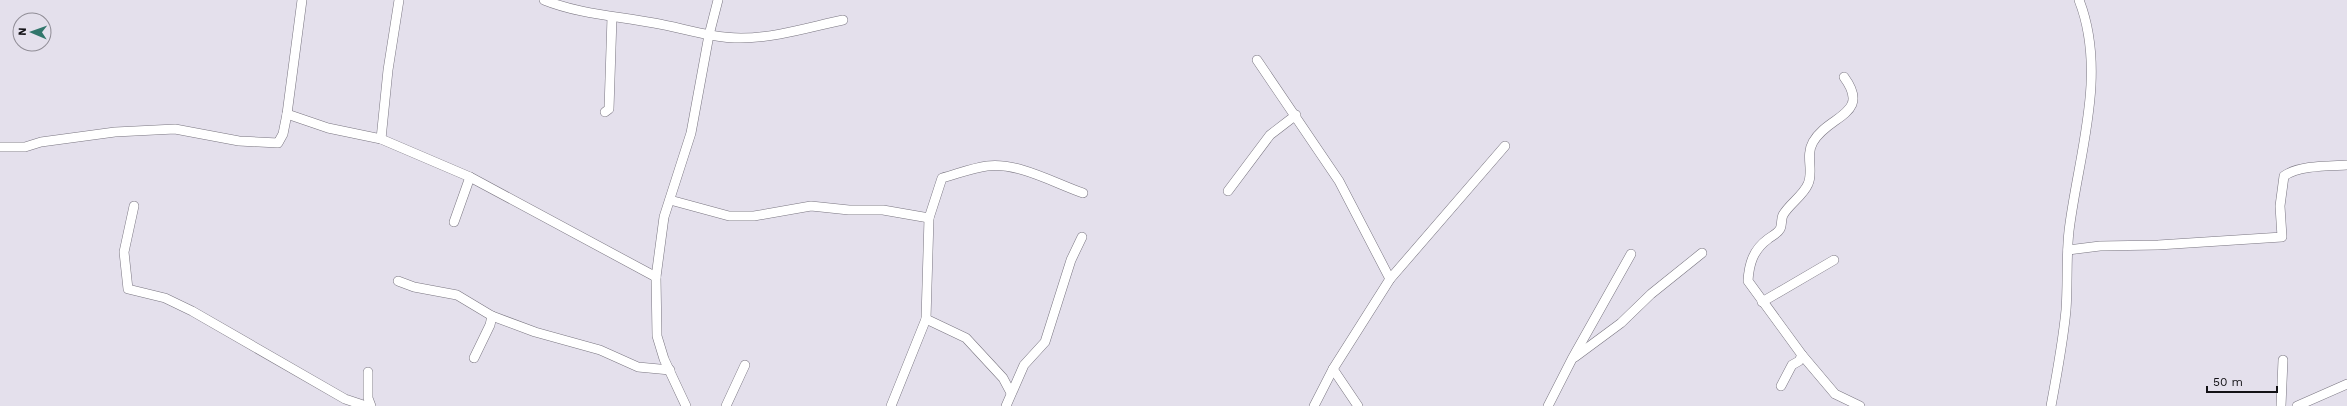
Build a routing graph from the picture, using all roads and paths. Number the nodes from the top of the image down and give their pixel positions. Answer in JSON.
{"nodes":[{"id":1,"x":302,"y":0,"type":"edge"},
{"id":2,"x":400,"y":0,"type":"edge"},
{"id":3,"x":544,"y":0,"type":"edge"},
{"id":4,"x":718,"y":0,"type":"edge"},
{"id":5,"x":2079,"y":0,"type":"edge"},
{"id":6,"x":612,"y":17,"type":"junction"},
{"id":7,"x":843,"y":20,"type":"dead end"},
{"id":8,"x":709,"y":35,"type":"junction"},
{"id":9,"x":1257,"y":60,"type":"dead end"},
{"id":10,"x":1844,"y":77,"type":"dead end"},
{"id":11,"x":606,"y":112,"type":"dead end"},
{"id":12,"x":287,"y":114,"type":"junction"},
{"id":13,"x":1296,"y":115,"type":"junction"},
{"id":14,"x":381,"y":139,"type":"junction"},
{"id":15,"x":1505,"y":146,"type":"dead end"},
{"id":16,"x":0,"y":147,"type":"edge"},
{"id":17,"x":2347,"y":165,"type":"edge"},
{"id":18,"x":470,"y":177,"type":"junction"},
{"id":19,"x":1228,"y":191,"type":"dead end"},
{"id":20,"x":1083,"y":193,"type":"dead end"},
{"id":21,"x":670,"y":200,"type":"junction"},
{"id":22,"x":134,"y":206,"type":"dead end"},
{"id":23,"x":929,"y":218,"type":"junction"},
{"id":24,"x":454,"y":222,"type":"dead end"},
{"id":25,"x":1082,"y":236,"type":"dead end"},
{"id":26,"x":2068,"y":250,"type":"junction"},
{"id":27,"x":1702,"y":253,"type":"dead end"},
{"id":28,"x":1631,"y":254,"type":"dead end"},
{"id":29,"x":1834,"y":260,"type":"dead end"},
{"id":30,"x":656,"y":277,"type":"junction"},
{"id":31,"x":1390,"y":279,"type":"junction"},
{"id":32,"x":398,"y":281,"type":"dead end"},
{"id":33,"x":1762,"y":302,"type":"junction"},
{"id":34,"x":492,"y":316,"type":"junction"},
{"id":35,"x":926,"y":319,"type":"junction"},
{"id":36,"x":1802,"y":355,"type":"junction"},
{"id":37,"x":474,"y":358,"type":"dead end"},
{"id":38,"x":1572,"y":359,"type":"junction"},
{"id":39,"x":2283,"y":360,"type":"dead end"},
{"id":40,"x":745,"y":365,"type":"dead end"},
{"id":41,"x":1333,"y":369,"type":"junction"},
{"id":42,"x":670,"y":370,"type":"junction"},
{"id":43,"x":368,"y":372,"type":"dead end"},
{"id":44,"x":2347,"y":384,"type":"edge"},
{"id":45,"x":1781,"y":386,"type":"dead end"},
{"id":46,"x":1011,"y":393,"type":"junction"},
{"id":47,"x":366,"y":406,"type":"edge"},
{"id":48,"x":371,"y":406,"type":"edge"},
{"id":49,"x":686,"y":406,"type":"edge"},
{"id":50,"x":726,"y":406,"type":"edge"},
{"id":51,"x":891,"y":406,"type":"edge"},
{"id":52,"x":1006,"y":406,"type":"edge"},
{"id":53,"x":1314,"y":406,"type":"edge"},
{"id":54,"x":1358,"y":406,"type":"edge"},
{"id":55,"x":1548,"y":406,"type":"edge"},
{"id":56,"x":1860,"y":406,"type":"edge"},
{"id":57,"x":2051,"y":406,"type":"edge"},
{"id":58,"x":2281,"y":406,"type":"edge"},
{"id":59,"x":2297,"y":406,"type":"edge"}],
"edges":[{"from":1,"to":12,"type":"street"},
{"from":2,"to":14,"type":"street"},
{"from":3,"to":6,"type":"street"},
{"from":4,"to":8,"type":"street"},
{"from":5,"to":26,"type":"street"},
{"from":6,"to":8,"type":"street"},
{"from":6,"to":11,"type":"street"},
{"from":7,"to":8,"type":"street"},
{"from":8,"to":21,"type":"street"},
{"from":9,"to":13,"type":"street"},
{"from":10,"to":33,"type":"street"},
{"from":12,"to":14,"type":"street"},
{"from":12,"to":16,"type":"street"},
{"from":13,"to":19,"type":"street"},
{"from":13,"to":31,"type":"street"},
{"from":14,"to":18,"type":"street"},
{"from":15,"to":31,"type":"street"},
{"from":17,"to":26,"type":"street"},
{"from":18,"to":24,"type":"street"},
{"from":18,"to":30,"type":"street"},
{"from":20,"to":23,"type":"street"},
{"from":21,"to":23,"type":"street"},
{"from":21,"to":30,"type":"street"},
{"from":22,"to":47,"type":"street"},
{"from":23,"to":35,"type":"street"},
{"from":25,"to":46,"type":"street"},
{"from":26,"to":57,"type":"street"},
{"from":27,"to":38,"type":"street"},
{"from":28,"to":38,"type":"street"},
{"from":29,"to":33,"type":"street"},
{"from":30,"to":42,"type":"street"},
{"from":31,"to":41,"type":"street"},
{"from":32,"to":34,"type":"street"},
{"from":33,"to":36,"type":"street"},
{"from":34,"to":37,"type":"street"},
{"from":34,"to":42,"type":"street"},
{"from":35,"to":46,"type":"street"},
{"from":35,"to":51,"type":"street"},
{"from":36,"to":45,"type":"street"},
{"from":36,"to":56,"type":"street"},
{"from":38,"to":55,"type":"street"},
{"from":39,"to":58,"type":"street"},
{"from":40,"to":50,"type":"street"},
{"from":41,"to":53,"type":"street"},
{"from":41,"to":54,"type":"street"},
{"from":42,"to":49,"type":"street"},
{"from":43,"to":48,"type":"street"},
{"from":44,"to":59,"type":"street"},
{"from":46,"to":52,"type":"street"}]}
